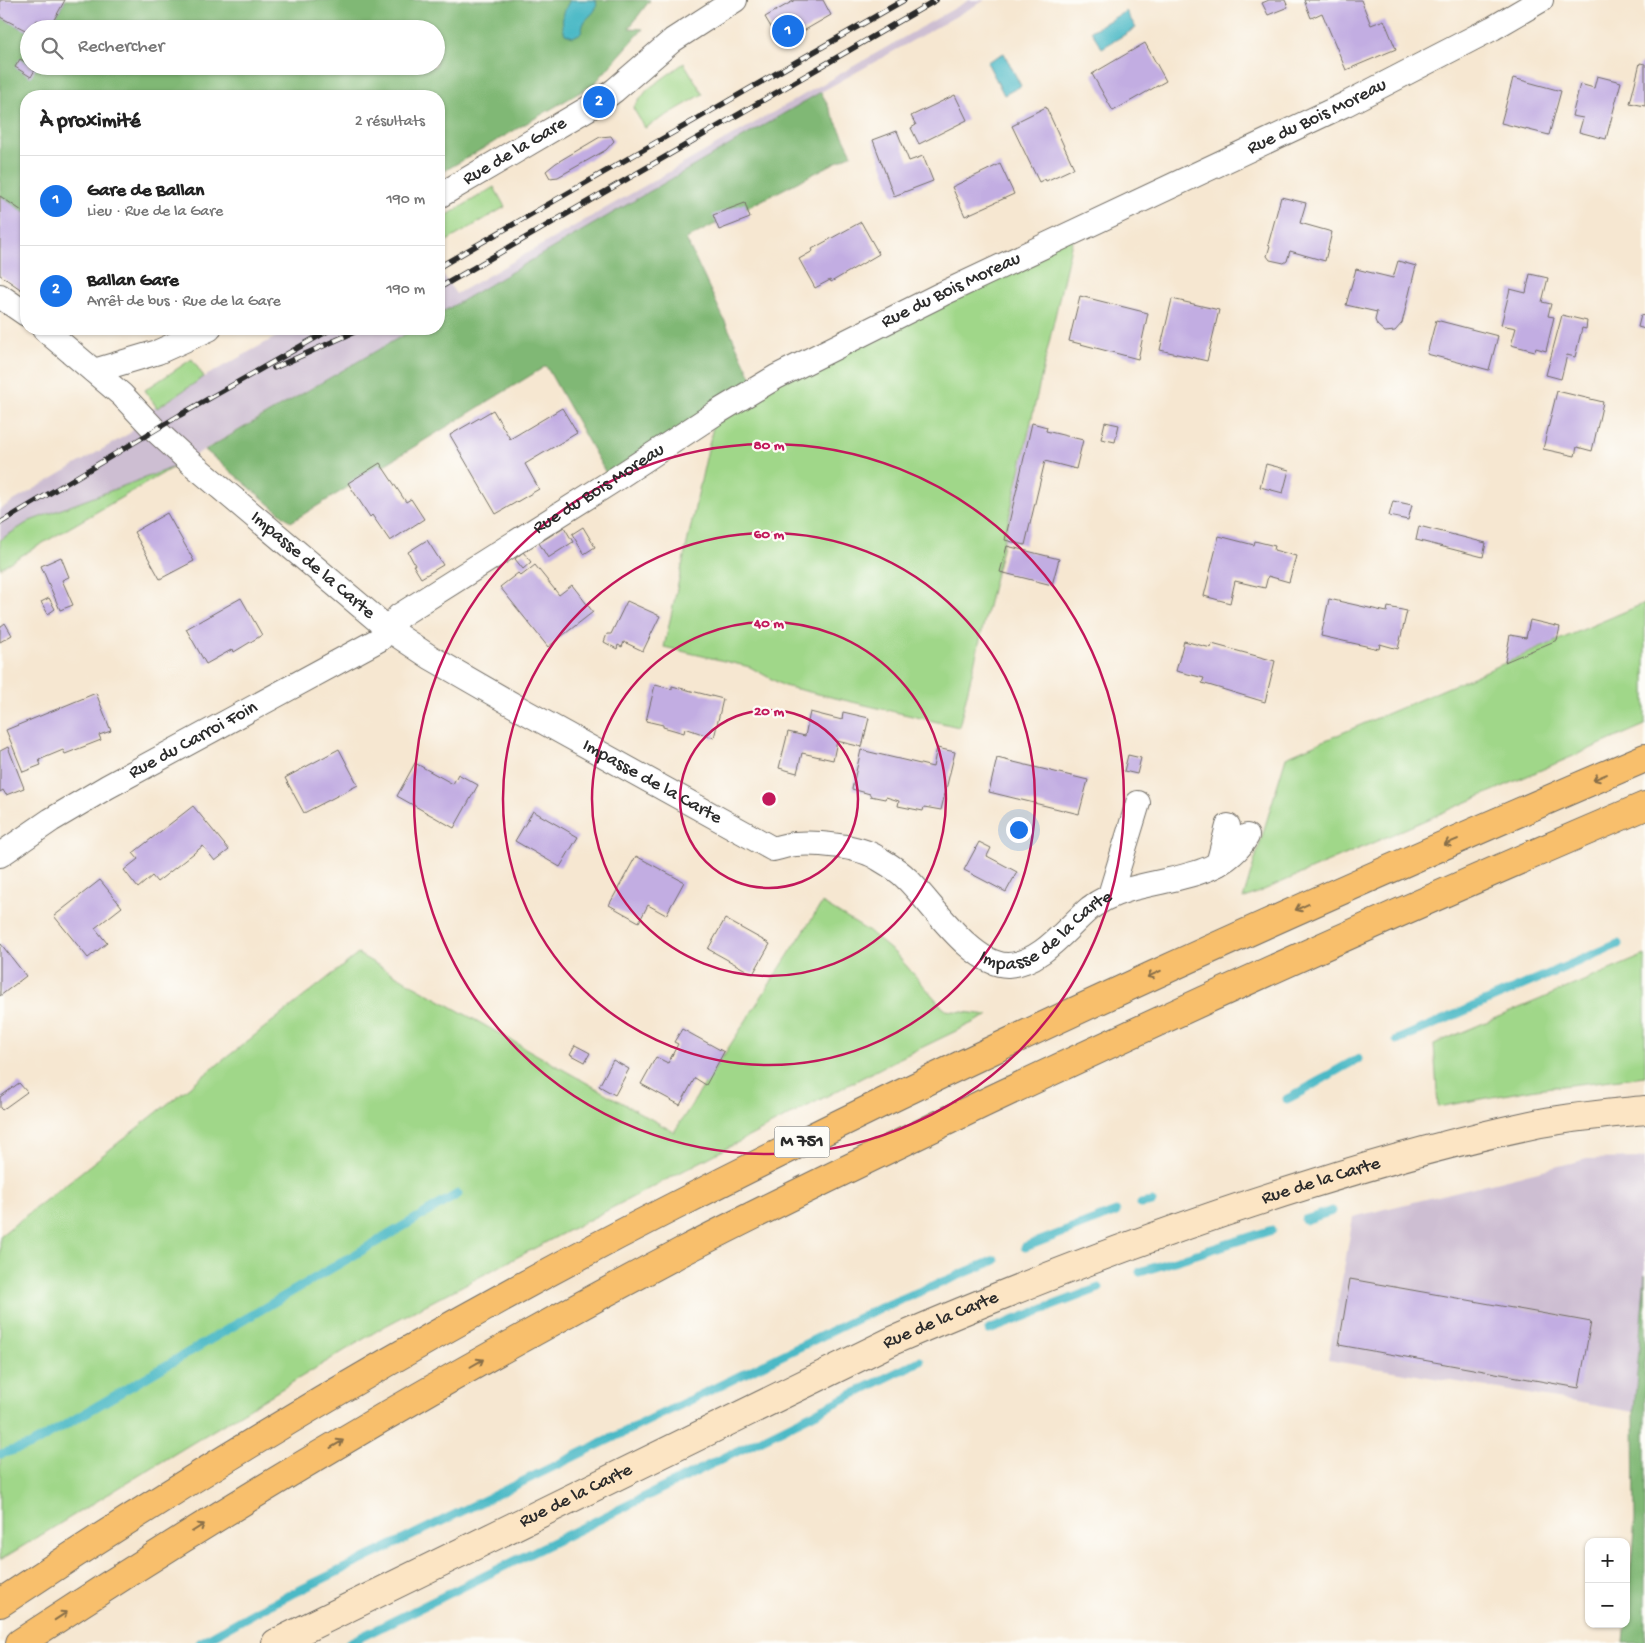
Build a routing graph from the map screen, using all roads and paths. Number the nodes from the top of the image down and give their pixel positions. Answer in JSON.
{"nodes":[{"id":1,"x":735,"y":0,"type":"edge"},
{"id":2,"x":1541,"y":0,"type":"edge"},
{"id":3,"x":445,"y":192,"type":"edge"},
{"id":4,"x":0,"y":296,"type":"edge"},
{"id":5,"x":20,"y":310,"type":"edge"},
{"id":6,"x":51,"y":335,"type":"edge"},
{"id":7,"x":196,"y":335,"type":"edge"},
{"id":8,"x":94,"y":371,"type":"junction"},
{"id":9,"x":388,"y":630,"type":"junction"},
{"id":10,"x":1645,"y":758,"type":"edge"},
{"id":11,"x":1138,"y":803,"type":"dead end"},
{"id":12,"x":1645,"y":806,"type":"edge"},
{"id":13,"x":1238,"y":831,"type":"dead end"},
{"id":14,"x":0,"y":855,"type":"edge"},
{"id":15,"x":1110,"y":895,"type":"junction"},
{"id":16,"x":1645,"y":1110,"type":"edge"},
{"id":17,"x":0,"y":1603,"type":"edge"},
{"id":18,"x":20,"y":1643,"type":"edge"},
{"id":19,"x":276,"y":1643,"type":"edge"}],
"edges":[{"from":1,"to":3,"type":"street","name":"Rue de la Gare"},
{"from":2,"to":9,"type":"street","name":"Rue du Bois Moreau"},
{"from":4,"to":5,"type":"street"},
{"from":6,"to":8,"type":"street"},
{"from":7,"to":8,"type":"street"},
{"from":8,"to":9,"type":"street","name":"Impasse de la Carte"},
{"from":9,"to":14,"type":"street","name":"Rue du Carroi Foin"},
{"from":9,"to":15,"type":"street","name":"Impasse de la Carte"},
{"from":10,"to":17,"type":"highway","number":"M 751","one_way":true},
{"from":11,"to":15,"type":"street"},
{"from":18,"to":12,"type":"highway","number":"M 751","one_way":true},
{"from":13,"to":15,"type":"street","name":"Impasse de la Carte"},
{"from":16,"to":19,"type":"street","name":"Rue de la Carte"}]}
